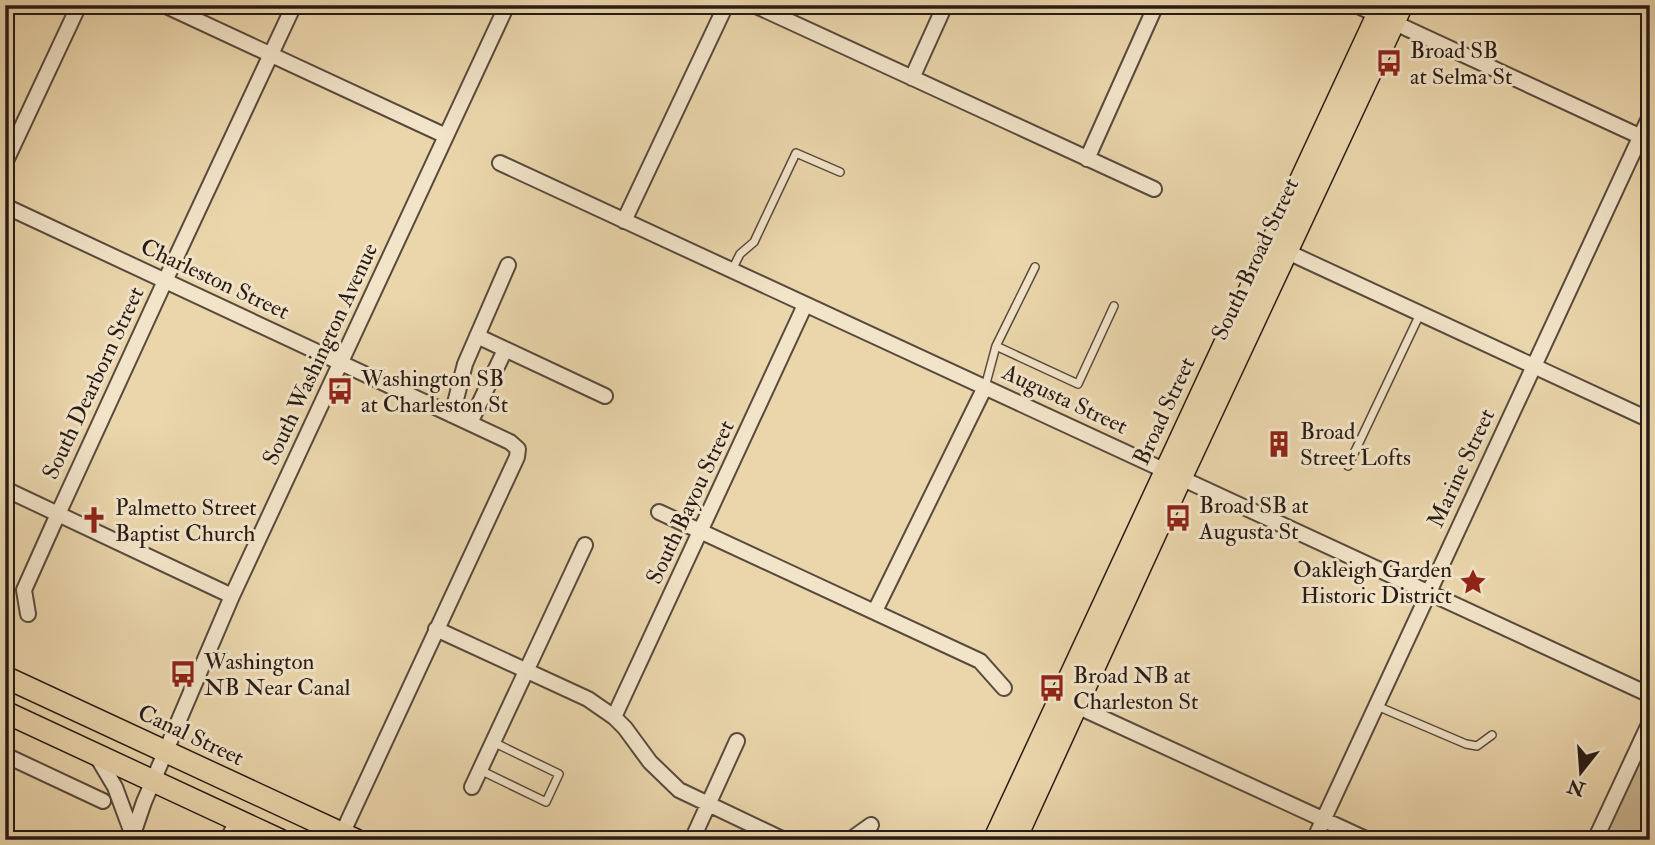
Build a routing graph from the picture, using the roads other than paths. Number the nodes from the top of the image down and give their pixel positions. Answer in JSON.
{"nodes":[{"id":1,"x":79,"y":5,"type":"edge"},
{"id":2,"x":164,"y":5,"type":"edge"},
{"id":3,"x":294,"y":5,"type":"edge"},
{"id":4,"x":507,"y":5,"type":"edge"},
{"id":5,"x":726,"y":5,"type":"edge"},
{"id":6,"x":754,"y":5,"type":"edge"},
{"id":7,"x":945,"y":5,"type":"edge"},
{"id":8,"x":1156,"y":5,"type":"edge"},
{"id":9,"x":1356,"y":5,"type":"edge"},
{"id":10,"x":1389,"y":12,"type":"edge"},
{"id":11,"x":271,"y":55,"type":"junction"},
{"id":12,"x":912,"y":78,"type":"junction"},
{"id":13,"x":1650,"y":117,"type":"edge"},
{"id":14,"x":446,"y":136,"type":"junction"},
{"id":15,"x":1645,"y":139,"type":"edge"},
{"id":16,"x":1087,"y":159,"type":"junction"},
{"id":17,"x":5,"y":163,"type":"edge"},
{"id":18,"x":500,"y":163,"type":"dead end"},
{"id":19,"x":840,"y":172,"type":"dead end"},
{"id":20,"x":1154,"y":189,"type":"dead end"},
{"id":21,"x":5,"y":206,"type":"edge"},
{"id":22,"x":624,"y":221,"type":"junction"},
{"id":23,"x":1279,"y":248,"type":"junction"},
{"id":24,"x":508,"y":265,"type":"dead end"},
{"id":25,"x":1035,"y":267,"type":"dead end"},
{"id":26,"x":732,"y":271,"type":"junction"},
{"id":27,"x":164,"y":281,"type":"junction"},
{"id":28,"x":805,"y":305,"type":"junction"},
{"id":29,"x":1114,"y":306,"type":"dead end"},
{"id":30,"x":1420,"y":313,"type":"junction"},
{"id":31,"x":477,"y":336,"type":"junction"},
{"id":32,"x":996,"y":346,"type":"junction"},
{"id":33,"x":505,"y":350,"type":"junction"},
{"id":34,"x":341,"y":363,"type":"junction"},
{"id":35,"x":1534,"y":366,"type":"junction"},
{"id":36,"x":985,"y":387,"type":"junction"},
{"id":37,"x":605,"y":396,"type":"dead end"},
{"id":38,"x":453,"y":415,"type":"junction"},
{"id":39,"x":1650,"y":420,"type":"edge"},
{"id":40,"x":470,"y":423,"type":"junction"},
{"id":41,"x":1348,"y":466,"type":"dead end"},
{"id":42,"x":1173,"y":474,"type":"junction"},
{"id":43,"x":5,"y":489,"type":"edge"},
{"id":44,"x":659,"y":512,"type":"dead end"},
{"id":45,"x":58,"y":514,"type":"junction"},
{"id":46,"x":702,"y":531,"type":"junction"},
{"id":47,"x":585,"y":545,"type":"dead end"},
{"id":48,"x":1428,"y":592,"type":"junction"},
{"id":49,"x":232,"y":596,"type":"junction"},
{"id":50,"x":875,"y":611,"type":"junction"},
{"id":51,"x":28,"y":614,"type":"dead end"},
{"id":52,"x":436,"y":629,"type":"junction"},
{"id":53,"x":526,"y":671,"type":"junction"},
{"id":54,"x":5,"y":677,"type":"edge"},
{"id":55,"x":5,"y":684,"type":"edge"},
{"id":56,"x":1004,"y":688,"type":"dead end"},
{"id":57,"x":30,"y":689,"type":"junction"},
{"id":58,"x":1650,"y":695,"type":"edge"},
{"id":59,"x":1068,"y":701,"type":"junction"},
{"id":60,"x":1376,"y":706,"type":"junction"},
{"id":61,"x":5,"y":712,"type":"edge"},
{"id":62,"x":614,"y":717,"type":"junction"},
{"id":63,"x":1650,"y":722,"type":"edge"},
{"id":64,"x":1492,"y":735,"type":"dead end"},
{"id":65,"x":737,"y":741,"type":"dead end"},
{"id":66,"x":493,"y":742,"type":"junction"},
{"id":67,"x":166,"y":752,"type":"junction"},
{"id":68,"x":96,"y":754,"type":"junction"},
{"id":69,"x":5,"y":755,"type":"edge"},
{"id":70,"x":480,"y":770,"type":"junction"},
{"id":71,"x":153,"y":780,"type":"junction"},
{"id":72,"x":472,"y":787,"type":"dead end"},
{"id":73,"x":103,"y":801,"type":"dead end"},
{"id":74,"x":708,"y":804,"type":"junction"},
{"id":75,"x":238,"y":819,"type":"junction"},
{"id":76,"x":1324,"y":819,"type":"junction"},
{"id":77,"x":871,"y":825,"type":"dead end"},
{"id":78,"x":132,"y":837,"type":"edge"},
{"id":79,"x":349,"y":837,"type":"edge"},
{"id":80,"x":229,"y":840,"type":"edge"},
{"id":81,"x":280,"y":840,"type":"edge"},
{"id":82,"x":692,"y":840,"type":"edge"},
{"id":83,"x":784,"y":840,"type":"edge"},
{"id":84,"x":850,"y":840,"type":"edge"},
{"id":85,"x":994,"y":840,"type":"edge"},
{"id":86,"x":1015,"y":840,"type":"edge"},
{"id":87,"x":1314,"y":840,"type":"edge"},
{"id":88,"x":1368,"y":840,"type":"edge"},
{"id":89,"x":1594,"y":840,"type":"edge"}],
"edges":[{"from":1,"to":17,"type":"street"},
{"from":2,"to":11,"type":"street"},
{"from":3,"to":11,"type":"street","name":"South Dearborn Street"},
{"from":4,"to":14,"type":"street","name":"South Washington Avenue"},
{"from":5,"to":22,"type":"street"},
{"from":6,"to":12,"type":"street"},
{"from":7,"to":12,"type":"street"},
{"from":8,"to":16,"type":"street"},
{"from":9,"to":10,"type":"street"},
{"from":10,"to":15,"type":"street"},
{"from":10,"to":23,"type":"main road","name":"Broad Street"},
{"from":11,"to":14,"type":"street"},
{"from":11,"to":27,"type":"street","name":"South Dearborn Street"},
{"from":12,"to":16,"type":"street"},
{"from":13,"to":15,"type":"street","name":"Marine Street"},
{"from":14,"to":34,"type":"street","name":"South Washington Avenue"},
{"from":15,"to":35,"type":"street","name":"Marine Street"},
{"from":16,"to":20,"type":"street"},
{"from":18,"to":22,"type":"street","name":"Augusta Street"},
{"from":19,"to":26,"type":"lane"},
{"from":21,"to":27,"type":"street","name":"Charleston Street"},
{"from":22,"to":26,"type":"street","name":"Augusta Street"},
{"from":23,"to":30,"type":"street"},
{"from":23,"to":42,"type":"main road","name":"Broad Street"},
{"from":24,"to":31,"type":"street"},
{"from":25,"to":32,"type":"lane"},
{"from":26,"to":28,"type":"street","name":"Augusta Street"},
{"from":27,"to":34,"type":"street","name":"Charleston Street"},
{"from":27,"to":45,"type":"street","name":"South Dearborn Street"},
{"from":28,"to":36,"type":"street","name":"Augusta Street"},
{"from":28,"to":46,"type":"street","name":"South Bayou Street"},
{"from":29,"to":32,"type":"lane"},
{"from":30,"to":35,"type":"street"},
{"from":30,"to":41,"type":"lane"},
{"from":31,"to":33,"type":"street"},
{"from":31,"to":38,"type":"street"},
{"from":32,"to":36,"type":"lane"},
{"from":33,"to":37,"type":"street"},
{"from":33,"to":40,"type":"street"},
{"from":34,"to":38,"type":"street","name":"Charleston Street"},
{"from":34,"to":49,"type":"street","name":"South Washington Avenue"},
{"from":35,"to":39,"type":"street"},
{"from":35,"to":48,"type":"street","name":"Marine Street"},
{"from":36,"to":42,"type":"street","name":"Augusta Street"},
{"from":36,"to":50,"type":"street"},
{"from":38,"to":40,"type":"street","name":"Charleston Street"},
{"from":40,"to":52,"type":"street","name":"Charleston Street"},
{"from":42,"to":48,"type":"street","name":"Augusta Street"},
{"from":42,"to":59,"type":"main road","name":"Broad Street"},
{"from":43,"to":45,"type":"street"},
{"from":44,"to":46,"type":"street"},
{"from":45,"to":49,"type":"street"},
{"from":45,"to":51,"type":"street","name":"South Dearborn Street"},
{"from":46,"to":50,"type":"street"},
{"from":46,"to":62,"type":"street","name":"South Bayou Street"},
{"from":47,"to":53,"type":"street"},
{"from":48,"to":58,"type":"street","name":"Augusta Street"},
{"from":48,"to":60,"type":"street","name":"Marine Street"},
{"from":49,"to":67,"type":"street","name":"South Washington Avenue"},
{"from":50,"to":56,"type":"street"},
{"from":52,"to":53,"type":"street"},
{"from":52,"to":79,"type":"street"},
{"from":53,"to":62,"type":"street"},
{"from":53,"to":66,"type":"street"},
{"from":54,"to":57,"type":"main road","name":"Canal Street"},
{"from":55,"to":57,"type":"street"},
{"from":57,"to":67,"type":"main road","name":"Canal Street"},
{"from":59,"to":76,"type":"street"},
{"from":59,"to":85,"type":"main road","name":"Broad Street"},
{"from":59,"to":86,"type":"main road"},
{"from":60,"to":64,"type":"lane"},
{"from":60,"to":76,"type":"street","name":"Marine Street"},
{"from":61,"to":68,"type":"main road"},
{"from":62,"to":74,"type":"street"},
{"from":63,"to":89,"type":"street"},
{"from":65,"to":74,"type":"street"},
{"from":66,"to":70,"type":"street"},
{"from":66,"to":70,"type":"lane"},
{"from":67,"to":71,"type":"street","name":"South Washington Avenue"},
{"from":67,"to":79,"type":"main road","name":"Canal Street"},
{"from":68,"to":71,"type":"main road"},
{"from":68,"to":78,"type":"street"},
{"from":69,"to":73,"type":"street"},
{"from":70,"to":72,"type":"street"},
{"from":71,"to":75,"type":"main road"},
{"from":71,"to":78,"type":"street","name":"South Washington Avenue"},
{"from":74,"to":82,"type":"street"},
{"from":74,"to":83,"type":"street"},
{"from":75,"to":80,"type":"street"},
{"from":75,"to":81,"type":"main road"},
{"from":76,"to":87,"type":"street","name":"Marine Street"},
{"from":76,"to":88,"type":"street"},
{"from":77,"to":84,"type":"street"}]}
